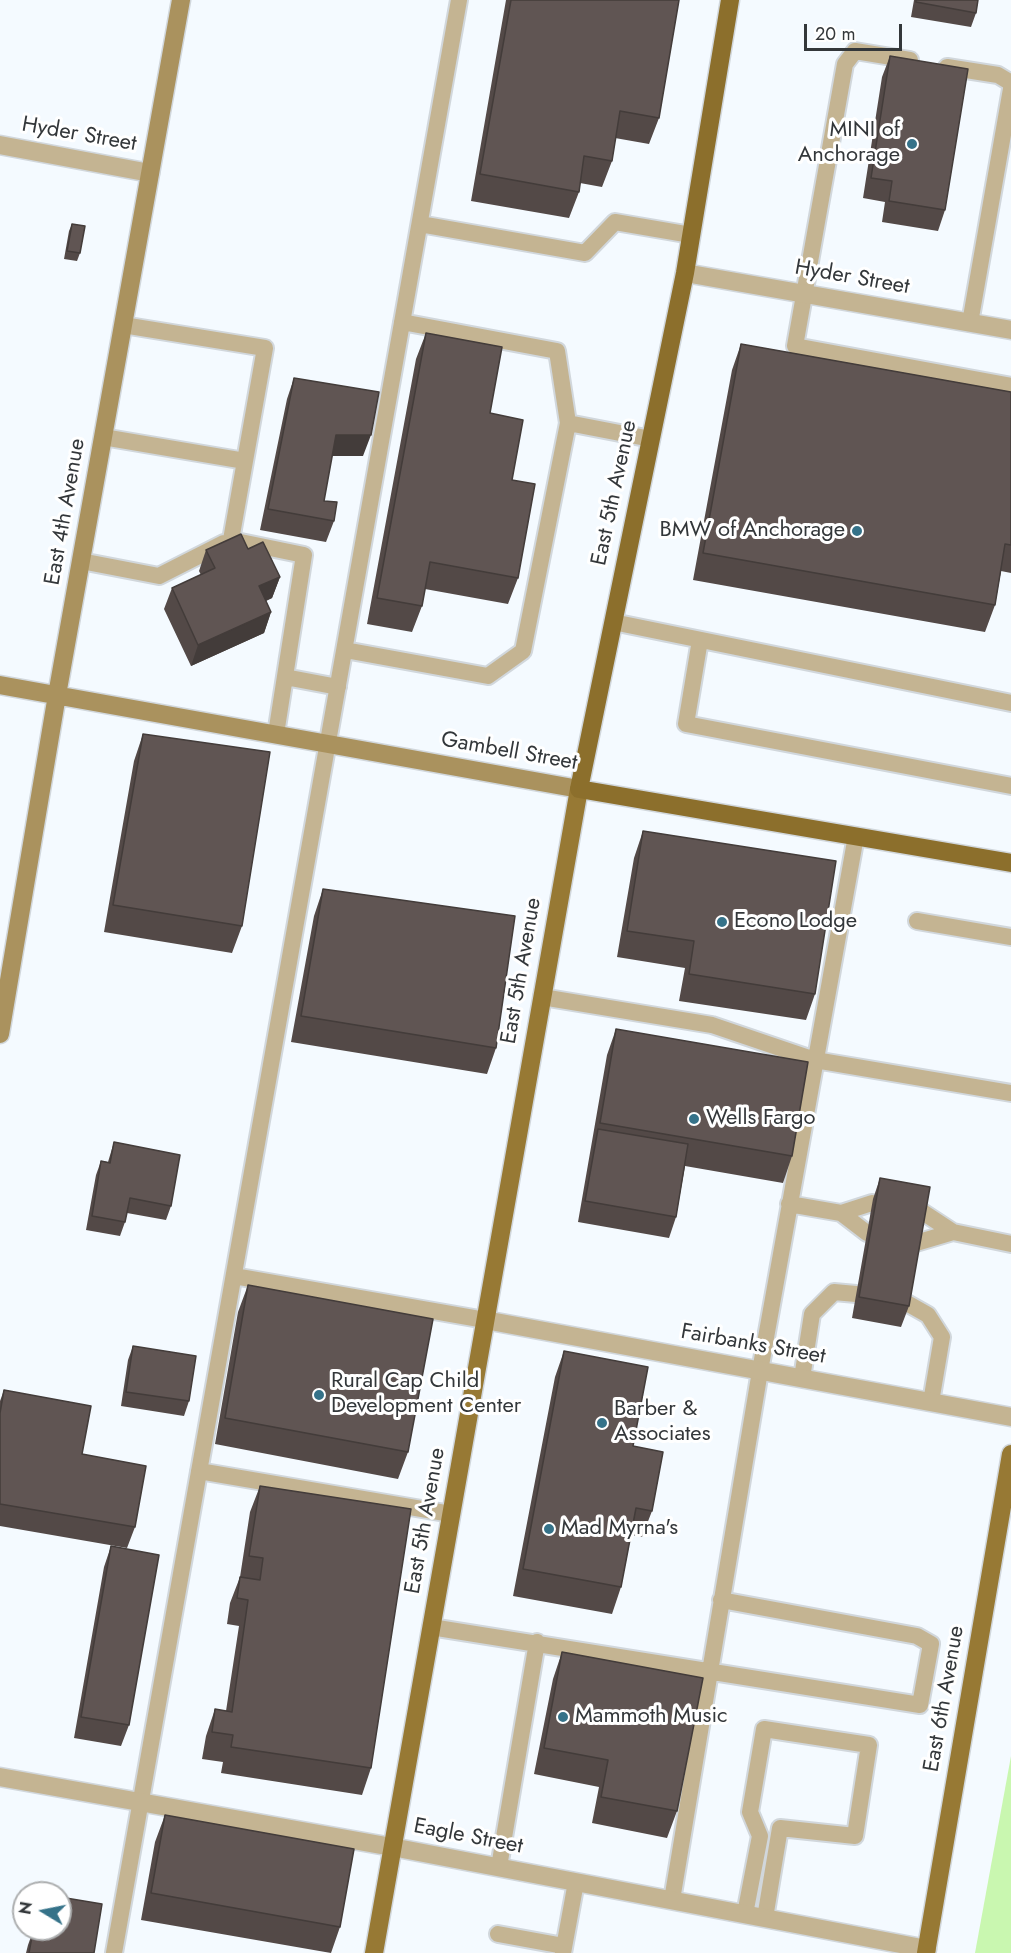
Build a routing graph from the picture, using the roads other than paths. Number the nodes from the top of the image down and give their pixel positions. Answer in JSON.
{"nodes":[{"id":1,"x":180,"y":0,"type":"edge"},
{"id":2,"x":459,"y":0,"type":"edge"},
{"id":3,"x":730,"y":0,"type":"edge"},
{"id":4,"x":1011,"y":83,"type":"edge"},
{"id":5,"x":1011,"y":89,"type":"edge"},
{"id":6,"x":0,"y":145,"type":"edge"},
{"id":7,"x":150,"y":173,"type":"junction"},
{"id":8,"x":420,"y":224,"type":"junction"},
{"id":9,"x":691,"y":235,"type":"junction"},
{"id":10,"x":685,"y":273,"type":"junction"},
{"id":11,"x":804,"y":294,"type":"junction"},
{"id":12,"x":402,"y":322,"type":"junction"},
{"id":13,"x":970,"y":323,"type":"junction"},
{"id":14,"x":123,"y":324,"type":"junction"},
{"id":15,"x":1011,"y":330,"type":"edge"},
{"id":16,"x":1011,"y":386,"type":"edge"},
{"id":17,"x":568,"y":423,"type":"junction"},
{"id":18,"x":104,"y":437,"type":"junction"},
{"id":19,"x":651,"y":439,"type":"junction"},
{"id":20,"x":245,"y":461,"type":"junction"},
{"id":21,"x":231,"y":540,"type":"junction"},
{"id":22,"x":81,"y":561,"type":"junction"},
{"id":23,"x":613,"y":622,"type":"junction"},
{"id":24,"x":700,"y":639,"type":"junction"},
{"id":25,"x":345,"y":650,"type":"junction"},
{"id":26,"x":285,"y":677,"type":"junction"},
{"id":27,"x":0,"y":685,"type":"edge"},
{"id":28,"x":338,"y":687,"type":"junction"},
{"id":29,"x":57,"y":695,"type":"junction"},
{"id":30,"x":1011,"y":703,"type":"edge"},
{"id":31,"x":276,"y":734,"type":"junction"},
{"id":32,"x":328,"y":744,"type":"junction"},
{"id":33,"x":1011,"y":786,"type":"edge"},
{"id":34,"x":579,"y":789,"type":"junction"},
{"id":35,"x":856,"y":836,"type":"junction"},
{"id":36,"x":1011,"y":863,"type":"edge"},
{"id":37,"x":917,"y":921,"type":"dead end"},
{"id":38,"x":1011,"y":937,"type":"edge"},
{"id":39,"x":542,"y":997,"type":"junction"},
{"id":40,"x":0,"y":1034,"type":"edge"},
{"id":41,"x":815,"y":1060,"type":"junction"},
{"id":42,"x":1011,"y":1093,"type":"edge"},
{"id":43,"x":789,"y":1204,"type":"junction"},
{"id":44,"x":842,"y":1213,"type":"junction"},
{"id":45,"x":952,"y":1232,"type":"junction"},
{"id":46,"x":1011,"y":1244,"type":"edge"},
{"id":47,"x":234,"y":1276,"type":"junction"},
{"id":48,"x":856,"y":1293,"type":"dead end"},
{"id":49,"x":905,"y":1302,"type":"edge"},
{"id":50,"x":485,"y":1320,"type":"junction"},
{"id":51,"x":759,"y":1371,"type":"junction"},
{"id":52,"x":802,"y":1378,"type":"junction"},
{"id":53,"x":932,"y":1402,"type":"junction"},
{"id":54,"x":1011,"y":1417,"type":"edge"},
{"id":55,"x":1011,"y":1454,"type":"edge"},
{"id":56,"x":199,"y":1471,"type":"junction"},
{"id":57,"x":451,"y":1514,"type":"junction"},
{"id":58,"x":721,"y":1600,"type":"junction"},
{"id":59,"x":431,"y":1627,"type":"junction"},
{"id":60,"x":537,"y":1642,"type":"junction"},
{"id":61,"x":710,"y":1671,"type":"junction"},
{"id":62,"x":0,"y":1777,"type":"edge"},
{"id":63,"x":141,"y":1802,"type":"junction"},
{"id":64,"x":392,"y":1847,"type":"junction"},
{"id":65,"x":499,"y":1867,"type":"junction"},
{"id":66,"x":576,"y":1882,"type":"junction"},
{"id":67,"x":672,"y":1900,"type":"junction"},
{"id":68,"x":746,"y":1914,"type":"junction"},
{"id":69,"x":765,"y":1918,"type":"junction"},
{"id":70,"x":498,"y":1934,"type":"dead end"},
{"id":71,"x":563,"y":1950,"type":"edge"},
{"id":72,"x":926,"y":1951,"type":"edge"},
{"id":73,"x":114,"y":1953,"type":"edge"},
{"id":74,"x":374,"y":1953,"type":"edge"}],
"edges":[{"from":1,"to":7,"type":"main road","name":"East 4th Avenue"},
{"from":2,"to":8,"type":"lane"},
{"from":3,"to":9,"type":"highway","name":"East 5th Avenue"},
{"from":4,"to":11,"type":"lane"},
{"from":5,"to":13,"type":"lane"},
{"from":6,"to":7,"type":"street","name":"Hyder Street"},
{"from":7,"to":14,"type":"main road","name":"East 4th Avenue"},
{"from":8,"to":9,"type":"lane"},
{"from":8,"to":12,"type":"lane"},
{"from":9,"to":10,"type":"highway","name":"East 5th Avenue"},
{"from":10,"to":11,"type":"street","name":"Hyder Street"},
{"from":10,"to":19,"type":"highway","name":"East 5th Avenue"},
{"from":11,"to":13,"type":"street","name":"Hyder Street"},
{"from":11,"to":16,"type":"lane"},
{"from":12,"to":17,"type":"lane"},
{"from":12,"to":25,"type":"lane"},
{"from":13,"to":15,"type":"street","name":"Hyder Street"},
{"from":14,"to":18,"type":"main road","name":"East 4th Avenue"},
{"from":14,"to":20,"type":"lane"},
{"from":17,"to":19,"type":"lane"},
{"from":17,"to":25,"type":"lane"},
{"from":18,"to":20,"type":"lane"},
{"from":18,"to":22,"type":"main road","name":"East 4th Avenue"},
{"from":19,"to":23,"type":"highway","name":"East 5th Avenue"},
{"from":20,"to":21,"type":"lane"},
{"from":21,"to":22,"type":"lane"},
{"from":21,"to":26,"type":"lane"},
{"from":22,"to":29,"type":"main road","name":"East 4th Avenue"},
{"from":23,"to":24,"type":"lane"},
{"from":23,"to":34,"type":"highway","name":"East 5th Avenue"},
{"from":24,"to":30,"type":"lane"},
{"from":24,"to":33,"type":"lane"},
{"from":25,"to":28,"type":"lane"},
{"from":26,"to":28,"type":"lane"},
{"from":26,"to":31,"type":"lane"},
{"from":27,"to":29,"type":"main road","name":"Gambell Street"},
{"from":28,"to":32,"type":"lane"},
{"from":29,"to":31,"type":"main road","name":"Gambell Street"},
{"from":29,"to":40,"type":"main road","name":"East 4th Avenue"},
{"from":31,"to":32,"type":"main road","name":"Gambell Street"},
{"from":32,"to":34,"type":"main road","name":"Gambell Street"},
{"from":32,"to":47,"type":"lane"},
{"from":34,"to":35,"type":"highway","name":"Gambell Street"},
{"from":34,"to":39,"type":"main road","name":"East 5th Avenue"},
{"from":35,"to":36,"type":"highway","name":"Gambell Street"},
{"from":35,"to":41,"type":"lane"},
{"from":37,"to":38,"type":"lane"},
{"from":39,"to":41,"type":"lane"},
{"from":39,"to":50,"type":"main road","name":"East 5th Avenue"},
{"from":41,"to":42,"type":"lane"},
{"from":41,"to":43,"type":"lane"},
{"from":43,"to":44,"type":"lane"},
{"from":43,"to":51,"type":"lane"},
{"from":44,"to":44,"type":"lane"},
{"from":45,"to":45,"type":"lane"},
{"from":45,"to":46,"type":"lane"},
{"from":47,"to":50,"type":"lane"},
{"from":47,"to":56,"type":"lane"},
{"from":48,"to":52,"type":"lane"},
{"from":49,"to":53,"type":"lane"},
{"from":50,"to":51,"type":"street","name":"Fairbanks Street"},
{"from":50,"to":57,"type":"main road","name":"East 5th Avenue"},
{"from":51,"to":52,"type":"street","name":"Fairbanks Street"},
{"from":51,"to":58,"type":"lane"},
{"from":52,"to":53,"type":"street","name":"Fairbanks Street"},
{"from":53,"to":54,"type":"street","name":"Fairbanks Street"},
{"from":55,"to":72,"type":"main road","name":"East 6th Avenue"},
{"from":56,"to":57,"type":"lane"},
{"from":56,"to":63,"type":"lane"},
{"from":57,"to":59,"type":"main road","name":"East 5th Avenue"},
{"from":58,"to":61,"type":"lane"},
{"from":58,"to":61,"type":"lane"},
{"from":59,"to":60,"type":"lane"},
{"from":59,"to":64,"type":"main road","name":"East 5th Avenue"},
{"from":60,"to":61,"type":"lane"},
{"from":60,"to":65,"type":"lane"},
{"from":61,"to":67,"type":"lane"},
{"from":62,"to":63,"type":"street","name":"Eagle Street"},
{"from":63,"to":64,"type":"street","name":"Eagle Street"},
{"from":63,"to":73,"type":"lane"},
{"from":64,"to":65,"type":"street","name":"Eagle Street"},
{"from":64,"to":74,"type":"main road","name":"East 5th Avenue"},
{"from":65,"to":66,"type":"street","name":"Eagle Street"},
{"from":66,"to":67,"type":"street","name":"Eagle Street"},
{"from":66,"to":71,"type":"lane"},
{"from":67,"to":68,"type":"street","name":"Eagle Street"},
{"from":68,"to":69,"type":"street","name":"Eagle Street"},
{"from":68,"to":69,"type":"lane"},
{"from":69,"to":72,"type":"street","name":"Eagle Street"},
{"from":70,"to":71,"type":"lane"}]}
